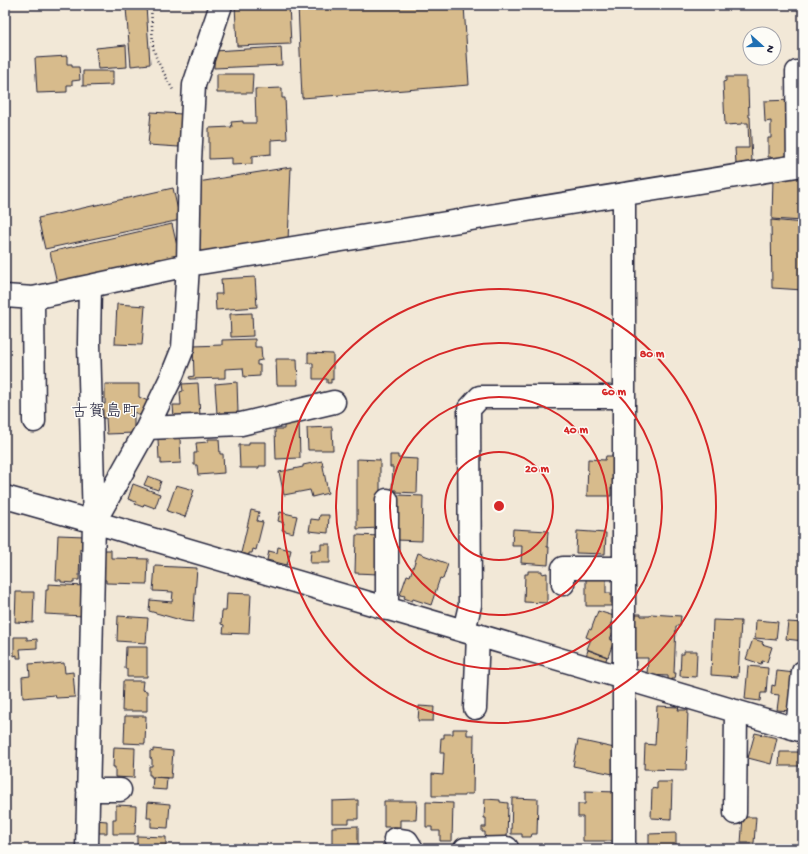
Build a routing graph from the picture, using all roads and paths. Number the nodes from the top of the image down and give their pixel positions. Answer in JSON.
{"nodes":[{"id":1,"x":151,"y":5,"type":"edge"},
{"id":2,"x":221,"y":5,"type":"edge"},
{"id":3,"x":797,"y":72,"type":"dead end"},
{"id":4,"x":192,"y":108,"type":"junction"},
{"id":5,"x":801,"y":165,"type":"edge"},
{"id":6,"x":624,"y":194,"type":"junction"},
{"id":7,"x":188,"y":265,"type":"junction"},
{"id":8,"x":90,"y":286,"type":"junction"},
{"id":9,"x":5,"y":296,"type":"edge"},
{"id":10,"x":33,"y":298,"type":"junction"},
{"id":11,"x":615,"y":397,"type":"dead end"},
{"id":12,"x":334,"y":402,"type":"dead end"},
{"id":13,"x":34,"y":421,"type":"dead end"},
{"id":14,"x":147,"y":428,"type":"junction"},
{"id":15,"x":5,"y":497,"type":"edge"},
{"id":16,"x":387,"y":500,"type":"dead end"},
{"id":17,"x":94,"y":522,"type":"junction"},
{"id":18,"x":563,"y":567,"type":"dead end"},
{"id":19,"x":624,"y":568,"type":"junction"},
{"id":20,"x":387,"y":609,"type":"junction"},
{"id":21,"x":471,"y":633,"type":"junction"},
{"id":22,"x":803,"y":672,"type":"edge"},
{"id":23,"x":624,"y":678,"type":"junction"},
{"id":24,"x":475,"y":708,"type":"dead end"},
{"id":25,"x":736,"y":711,"type":"junction"},
{"id":26,"x":800,"y":730,"type":"edge"},
{"id":27,"x":88,"y":790,"type":"junction"},
{"id":28,"x":120,"y":790,"type":"dead end"},
{"id":29,"x":735,"y":813,"type":"dead end"},
{"id":30,"x":507,"y":848,"type":"edge"},
{"id":31,"x":87,"y":849,"type":"edge"},
{"id":32,"x":465,"y":849,"type":"edge"},
{"id":33,"x":624,"y":849,"type":"edge"}],
"edges":[{"from":1,"to":4,"type":"path"},
{"from":2,"to":4,"type":"street"},
{"from":3,"to":5,"type":"street"},
{"from":4,"to":7,"type":"street"},
{"from":5,"to":6,"type":"street"},
{"from":6,"to":7,"type":"street"},
{"from":6,"to":19,"type":"street"},
{"from":7,"to":8,"type":"street"},
{"from":7,"to":14,"type":"street"},
{"from":8,"to":10,"type":"street"},
{"from":8,"to":17,"type":"street"},
{"from":9,"to":10,"type":"street"},
{"from":10,"to":13,"type":"street"},
{"from":11,"to":21,"type":"street"},
{"from":12,"to":14,"type":"street"},
{"from":14,"to":17,"type":"street"},
{"from":15,"to":17,"type":"street"},
{"from":16,"to":20,"type":"street"},
{"from":17,"to":20,"type":"street"},
{"from":17,"to":27,"type":"street"},
{"from":18,"to":19,"type":"street"},
{"from":19,"to":23,"type":"street"},
{"from":20,"to":21,"type":"street"},
{"from":21,"to":23,"type":"street"},
{"from":21,"to":24,"type":"street"},
{"from":22,"to":26,"type":"street"},
{"from":23,"to":25,"type":"street"},
{"from":23,"to":33,"type":"street"},
{"from":25,"to":26,"type":"street"},
{"from":25,"to":29,"type":"street"},
{"from":27,"to":28,"type":"street"},
{"from":27,"to":31,"type":"street"},
{"from":30,"to":32,"type":"street"}]}
